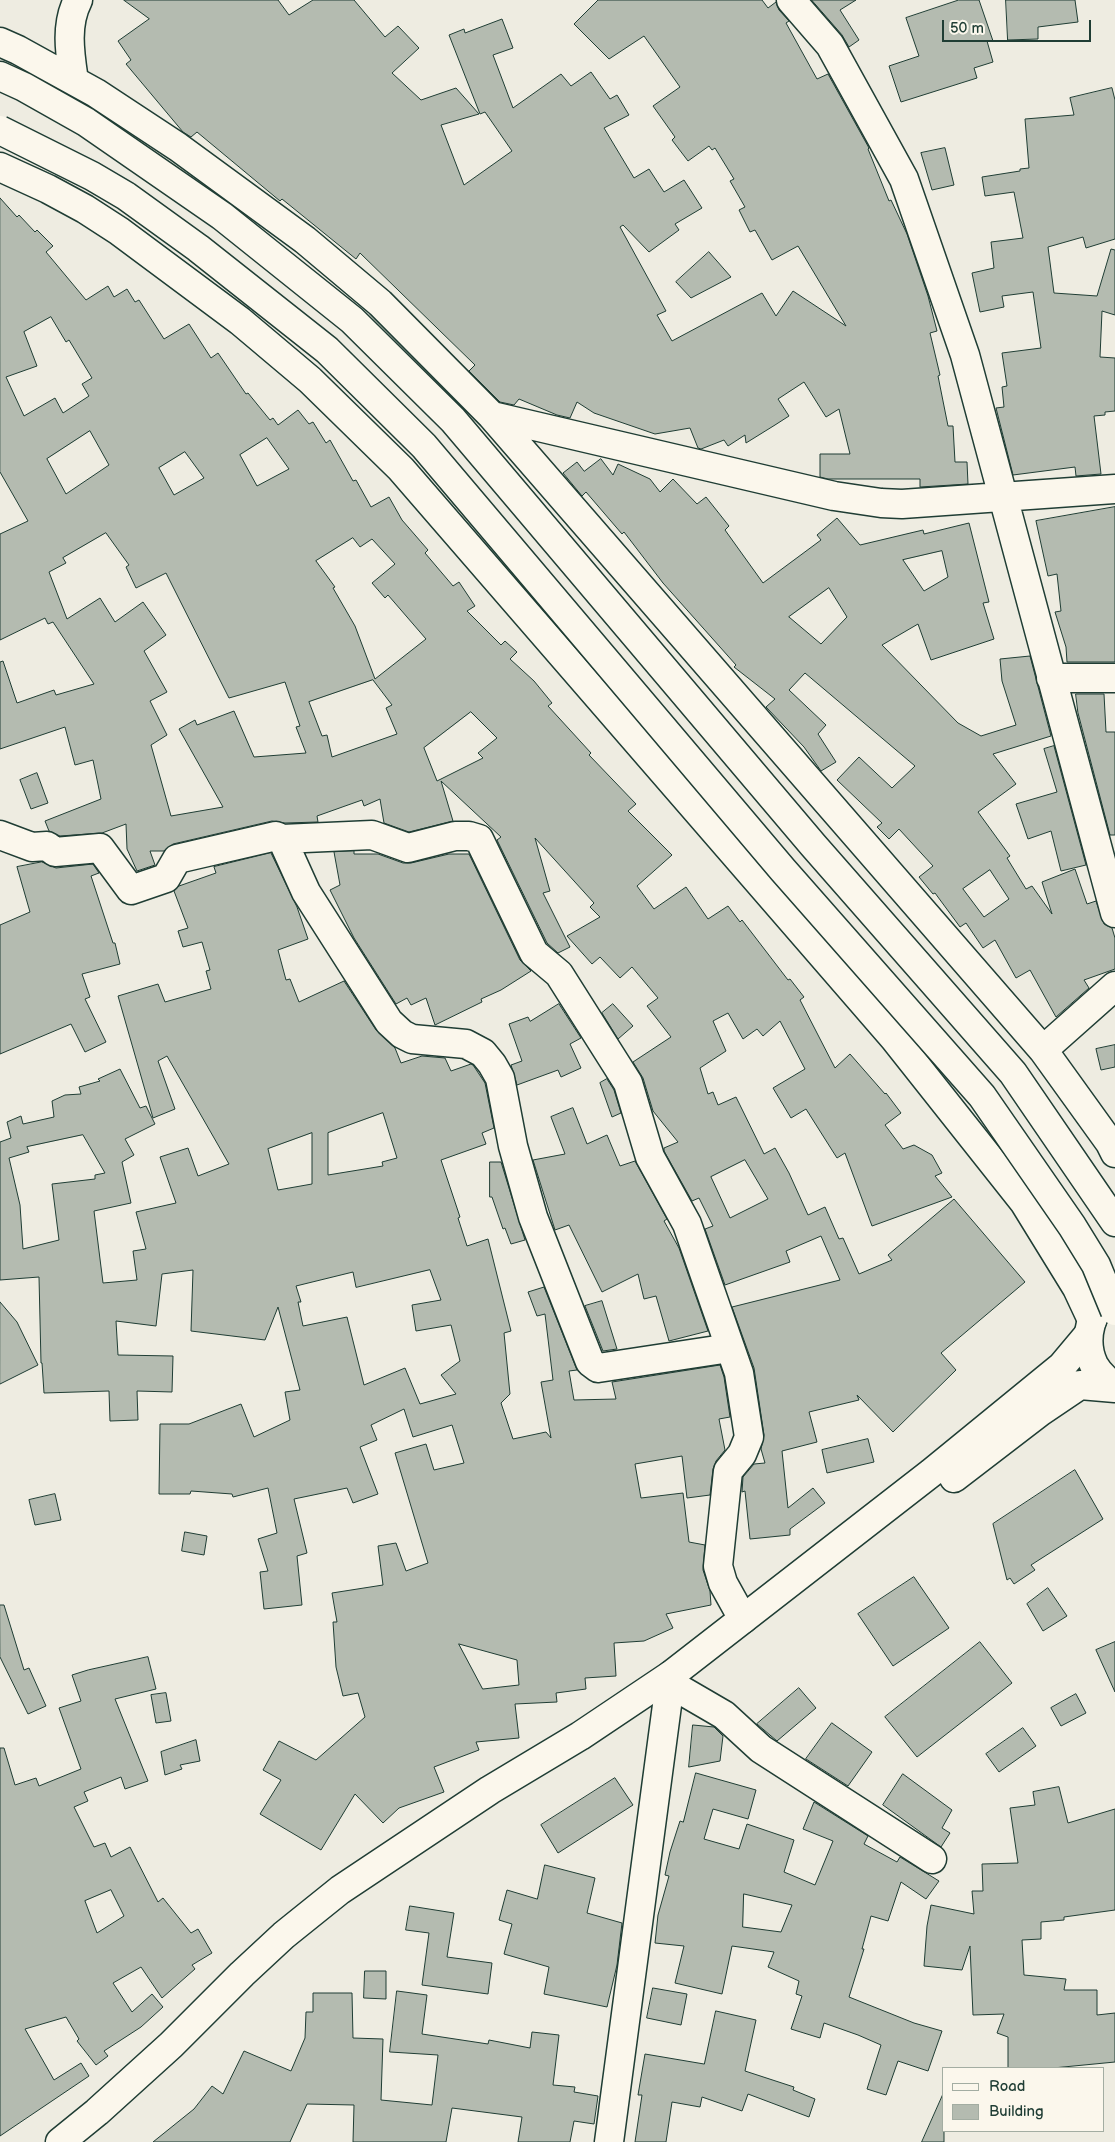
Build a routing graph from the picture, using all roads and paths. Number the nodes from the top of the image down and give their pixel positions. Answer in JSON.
{"nodes":[{"id":1,"x":78,"y":0,"type":"edge"},
{"id":2,"x":790,"y":0,"type":"edge"},
{"id":3,"x":0,"y":42,"type":"edge"},
{"id":4,"x":0,"y":76,"type":"edge"},
{"id":5,"x":74,"y":81,"type":"junction"},
{"id":6,"x":0,"y":130,"type":"edge"},
{"id":7,"x":0,"y":166,"type":"edge"},
{"id":8,"x":492,"y":416,"type":"junction"},
{"id":9,"x":1115,"y":489,"type":"edge"},
{"id":10,"x":1002,"y":497,"type":"junction"},
{"id":11,"x":1051,"y":678,"type":"junction"},
{"id":12,"x":1115,"y":678,"type":"edge"},
{"id":13,"x":0,"y":835,"type":"edge"},
{"id":14,"x":282,"y":839,"type":"junction"},
{"id":15,"x":1115,"y":913,"type":"edge"},
{"id":16,"x":1115,"y":986,"type":"edge"},
{"id":17,"x":1043,"y":1050,"type":"junction"},
{"id":18,"x":1115,"y":1153,"type":"edge"},
{"id":19,"x":1115,"y":1222,"type":"edge"},
{"id":20,"x":1115,"y":1293,"type":"edge"},
{"id":21,"x":1098,"y":1322,"type":"edge"},
{"id":22,"x":730,"y":1348,"type":"junction"},
{"id":23,"x":1115,"y":1388,"type":"edge"},
{"id":24,"x":742,"y":1619,"type":"junction"},
{"id":25,"x":673,"y":1688,"type":"junction"},
{"id":26,"x":932,"y":1859,"type":"dead end"},
{"id":27,"x":60,"y":2142,"type":"edge"},
{"id":28,"x":89,"y":2142,"type":"edge"},
{"id":29,"x":609,"y":2142,"type":"edge"}],
"edges":[{"from":1,"to":5,"type":"main road"},
{"from":2,"to":10,"type":"main road"},
{"from":3,"to":5,"type":"main road"},
{"from":4,"to":19,"type":"main road"},
{"from":5,"to":8,"type":"main road"},
{"from":6,"to":21,"type":"main road","bridge":true},
{"from":7,"to":21,"type":"main road"},
{"from":8,"to":10,"type":"main road"},
{"from":8,"to":17,"type":"main road"},
{"from":9,"to":10,"type":"main road"},
{"from":10,"to":11,"type":"main road"},
{"from":11,"to":12,"type":"main road"},
{"from":11,"to":15,"type":"main road"},
{"from":13,"to":14,"type":"main road"},
{"from":14,"to":22,"type":"main road"},
{"from":14,"to":22,"type":"main road"},
{"from":16,"to":17,"type":"main road"},
{"from":17,"to":18,"type":"main road"},
{"from":20,"to":21,"type":"main road"},
{"from":21,"to":23,"type":"main road"},
{"from":21,"to":24,"type":"main road"},
{"from":22,"to":24,"type":"main road"},
{"from":23,"to":25,"type":"main road"},
{"from":24,"to":25,"type":"main road"},
{"from":25,"to":26,"type":"main road"},
{"from":25,"to":27,"type":"main road"},
{"from":25,"to":28,"type":"main road"},
{"from":25,"to":29,"type":"main road"}]}
